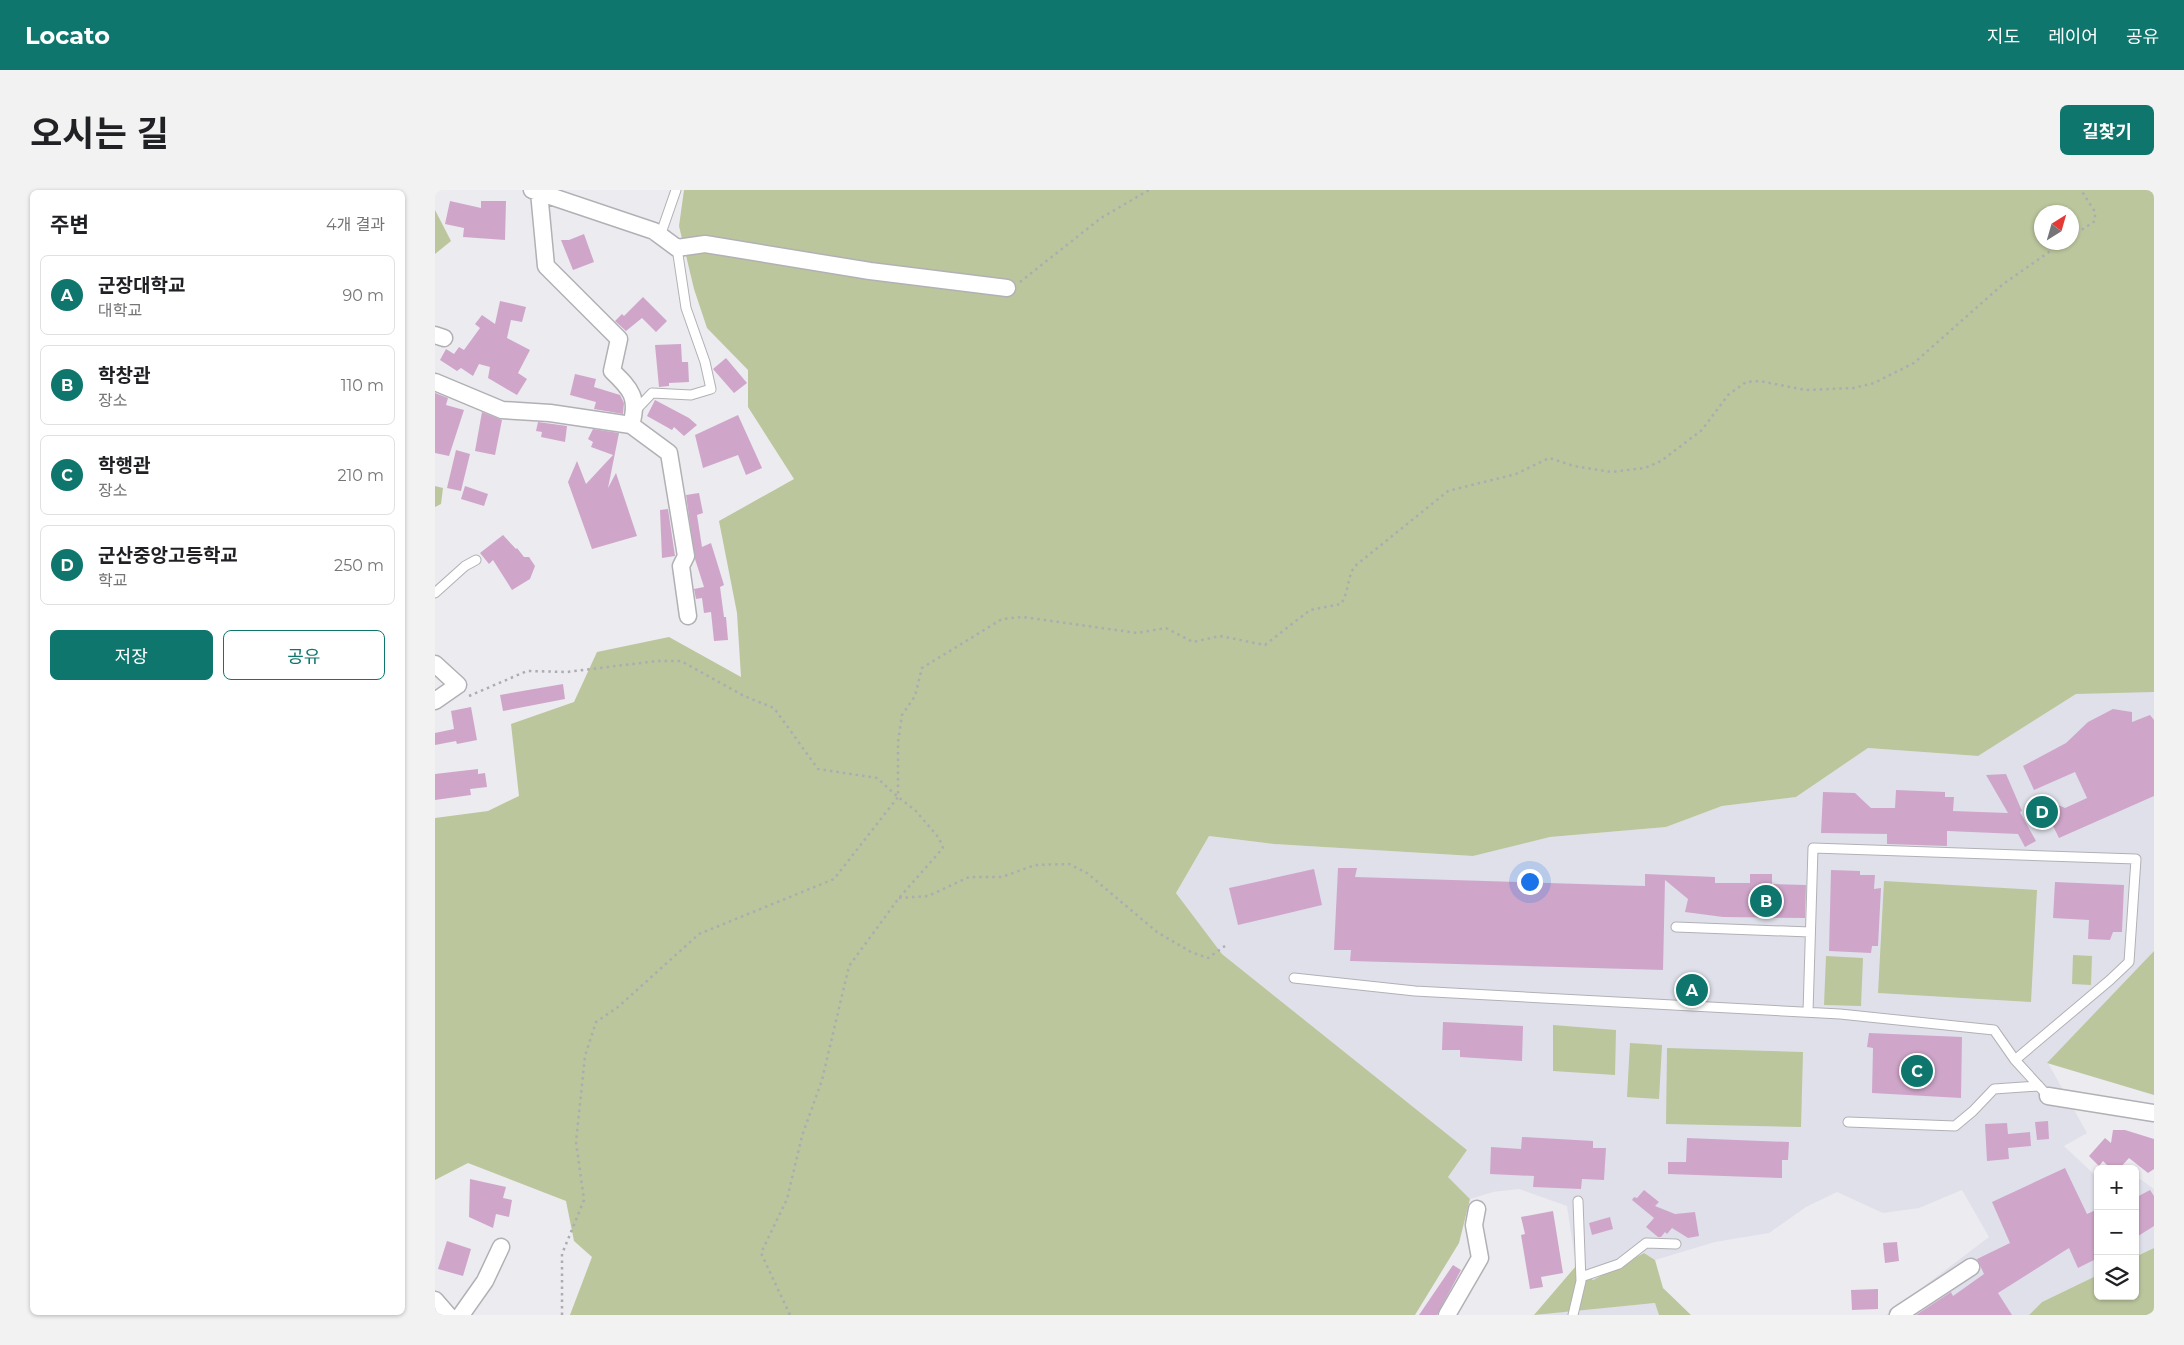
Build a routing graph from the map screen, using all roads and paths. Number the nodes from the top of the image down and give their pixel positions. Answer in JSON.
{"nodes":[{"id":1,"x":676,"y":190,"type":"edge"},
{"id":2,"x":1149,"y":190,"type":"edge"},
{"id":3,"x":2081,"y":190,"type":"edge"},
{"id":4,"x":535,"y":191,"type":"edge"},
{"id":5,"x":2079,"y":232,"type":"edge"},
{"id":6,"x":660,"y":236,"type":"junction"},
{"id":7,"x":677,"y":248,"type":"junction"},
{"id":8,"x":2051,"y":250,"type":"edge"},
{"id":9,"x":1007,"y":288,"type":"joint"},
{"id":10,"x":435,"y":382,"type":"edge"},
{"id":11,"x":633,"y":418,"type":"junction"},
{"id":12,"x":476,"y":560,"type":"dead end"},
{"id":13,"x":435,"y":594,"type":"edge"},
{"id":14,"x":688,"y":616,"type":"dead end"},
{"id":15,"x":435,"y":664,"type":"edge"},
{"id":16,"x":468,"y":696,"type":"dead end"},
{"id":17,"x":435,"y":701,"type":"edge"},
{"id":18,"x":897,"y":797,"type":"junction"},
{"id":19,"x":899,"y":898,"type":"junction"},
{"id":20,"x":1676,"y":927,"type":"dead end"},
{"id":21,"x":1810,"y":932,"type":"junction"},
{"id":22,"x":1225,"y":946,"type":"dead end"},
{"id":23,"x":1294,"y":978,"type":"dead end"},
{"id":24,"x":1808,"y":1012,"type":"junction"},
{"id":25,"x":2015,"y":1060,"type":"junction"},
{"id":26,"x":2044,"y":1091,"type":"junction"},
{"id":27,"x":2154,"y":1114,"type":"edge"},
{"id":28,"x":1848,"y":1122,"type":"dead end"},
{"id":29,"x":1578,"y":1201,"type":"dead end"},
{"id":30,"x":1477,"y":1209,"type":"dead end"},
{"id":31,"x":1676,"y":1244,"type":"dead end"},
{"id":32,"x":501,"y":1247,"type":"dead end"},
{"id":33,"x":1971,"y":1267,"type":"dead end"},
{"id":34,"x":1581,"y":1277,"type":"junction"},
{"id":35,"x":435,"y":1300,"type":"edge"},
{"id":36,"x":448,"y":1315,"type":"edge"},
{"id":37,"x":461,"y":1315,"type":"edge"},
{"id":38,"x":562,"y":1315,"type":"edge"},
{"id":39,"x":790,"y":1315,"type":"edge"},
{"id":40,"x":1447,"y":1315,"type":"edge"},
{"id":41,"x":1573,"y":1315,"type":"edge"},
{"id":42,"x":1898,"y":1315,"type":"edge"}],
"edges":[{"from":1,"to":6,"type":"lane"},
{"from":2,"to":9,"type":"path"},
{"from":3,"to":5,"type":"path"},
{"from":4,"to":6,"type":"street"},
{"from":4,"to":11,"type":"street"},
{"from":6,"to":7,"type":"street"},
{"from":7,"to":9,"type":"street"},
{"from":7,"to":11,"type":"lane"},
{"from":8,"to":18,"type":"path"},
{"from":10,"to":11,"type":"street"},
{"from":11,"to":14,"type":"street"},
{"from":12,"to":13,"type":"lane"},
{"from":15,"to":17,"type":"street"},
{"from":16,"to":18,"type":"path"},
{"from":18,"to":19,"type":"path"},
{"from":18,"to":38,"type":"path"},
{"from":19,"to":22,"type":"path"},
{"from":19,"to":39,"type":"path"},
{"from":20,"to":21,"type":"lane"},
{"from":21,"to":24,"type":"lane"},
{"from":21,"to":25,"type":"lane"},
{"from":23,"to":24,"type":"lane"},
{"from":24,"to":25,"type":"lane"},
{"from":25,"to":26,"type":"lane"},
{"from":26,"to":27,"type":"street"},
{"from":26,"to":28,"type":"lane"},
{"from":29,"to":34,"type":"lane"},
{"from":30,"to":40,"type":"street"},
{"from":31,"to":34,"type":"lane"},
{"from":32,"to":37,"type":"street"},
{"from":33,"to":42,"type":"street"},
{"from":34,"to":41,"type":"lane"},
{"from":35,"to":36,"type":"street"}]}
